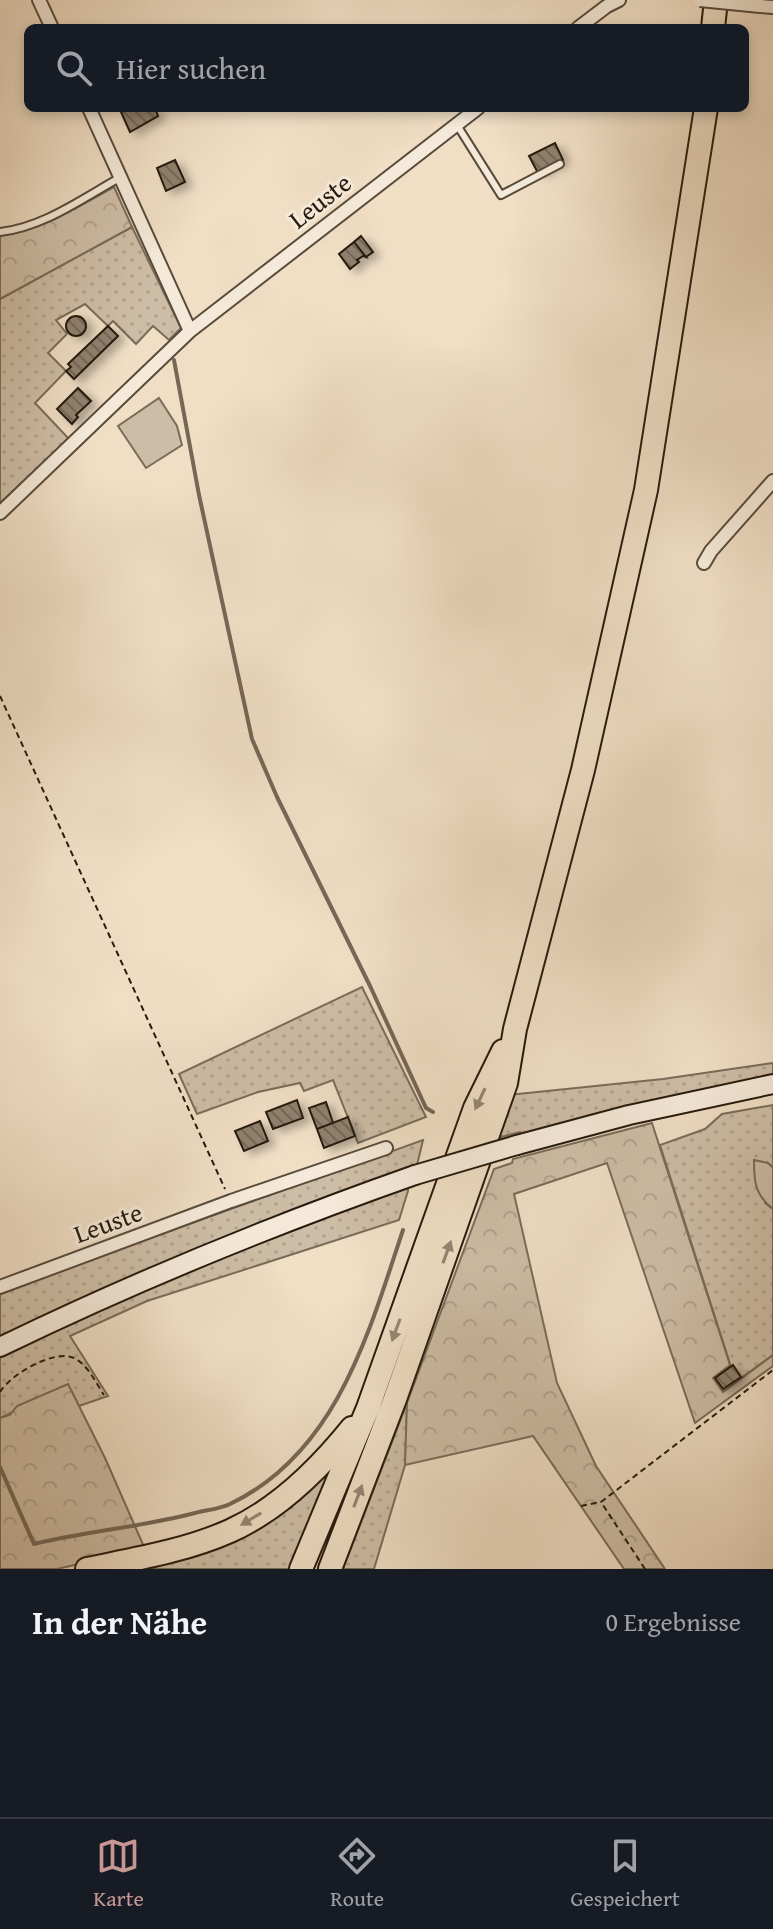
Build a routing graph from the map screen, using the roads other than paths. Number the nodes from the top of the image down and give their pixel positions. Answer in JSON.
{"nodes":[{"id":1,"x":39,"y":0,"type":"edge"},
{"id":2,"x":619,"y":0,"type":"edge"},
{"id":3,"x":700,"y":0,"type":"edge"},
{"id":4,"x":716,"y":0,"type":"edge"},
{"id":5,"x":766,"y":7,"type":"edge"},
{"id":6,"x":50,"y":24,"type":"edge"},
{"id":7,"x":583,"y":24,"type":"edge"},
{"id":8,"x":713,"y":24,"type":"edge"},
{"id":9,"x":91,"y":112,"type":"edge"},
{"id":10,"x":473,"y":112,"type":"edge"},
{"id":11,"x":705,"y":112,"type":"edge"},
{"id":12,"x":457,"y":125,"type":"junction"},
{"id":13,"x":560,"y":164,"type":"dead end"},
{"id":14,"x":121,"y":177,"type":"junction"},
{"id":15,"x":0,"y":232,"type":"edge"},
{"id":16,"x":190,"y":331,"type":"junction"},
{"id":17,"x":773,"y":481,"type":"edge"},
{"id":18,"x":0,"y":513,"type":"edge"},
{"id":19,"x":704,"y":563,"type":"dead end"},
{"id":20,"x":515,"y":1029,"type":"junction"},
{"id":21,"x":773,"y":1084,"type":"edge"},
{"id":22,"x":386,"y":1148,"type":"dead end"},
{"id":23,"x":0,"y":1287,"type":"edge"},
{"id":24,"x":0,"y":1347,"type":"edge"},
{"id":25,"x":368,"y":1408,"type":"junction"},
{"id":26,"x":87,"y":1569,"type":"edge"},
{"id":27,"x":301,"y":1569,"type":"edge"},
{"id":28,"x":330,"y":1569,"type":"edge"}],
"edges":[{"from":1,"to":6,"type":"street"},
{"from":2,"to":7,"type":"street"},
{"from":3,"to":5,"type":"street","bridge":true},
{"from":4,"to":8,"type":"highway"},
{"from":9,"to":14,"type":"street"},
{"from":10,"to":12,"type":"street","name":"Leuste"},
{"from":11,"to":20,"type":"highway"},
{"from":12,"to":13,"type":"lane"},
{"from":12,"to":16,"type":"street","name":"Leuste"},
{"from":14,"to":15,"type":"lane"},
{"from":14,"to":16,"type":"street"},
{"from":16,"to":18,"type":"street","name":"Leuste"},
{"from":17,"to":19,"type":"street"},
{"from":20,"to":25,"type":"highway","one_way":true},
{"from":28,"to":20,"type":"highway","one_way":true},
{"from":21,"to":24,"type":"main road","bridge":true},
{"from":22,"to":23,"type":"street","name":"Leuste"},
{"from":25,"to":26,"type":"highway","one_way":true},
{"from":25,"to":27,"type":"highway"}]}
